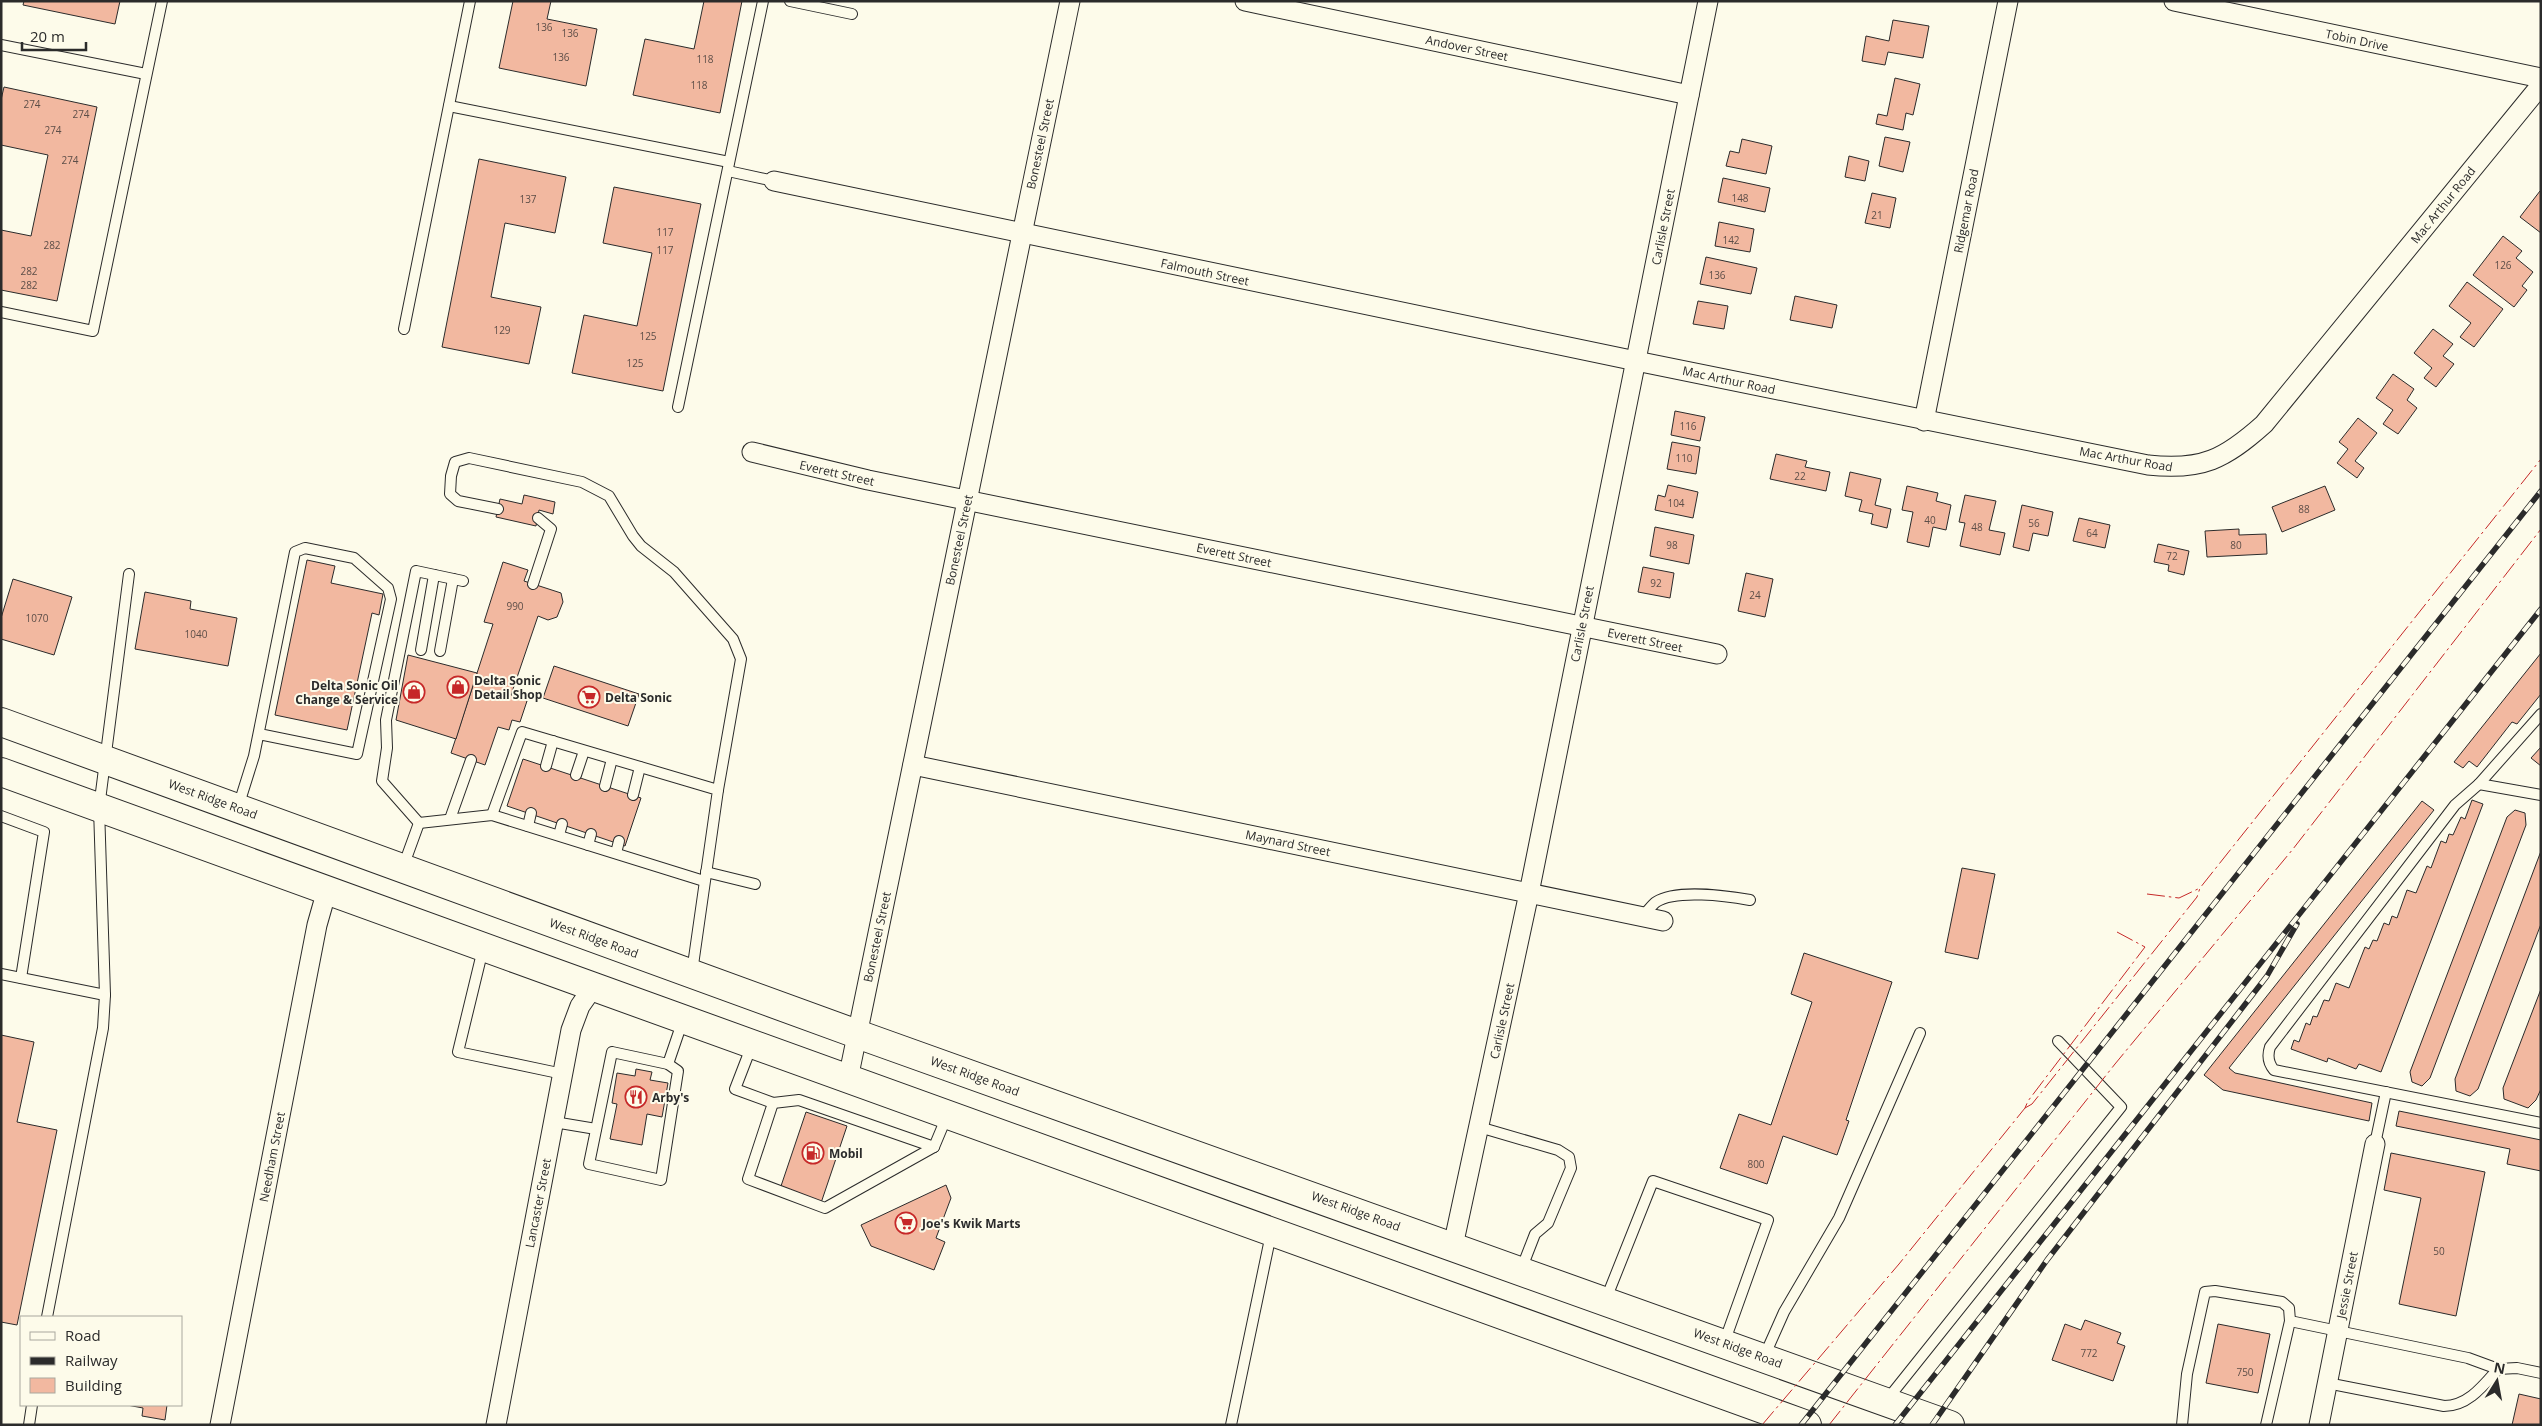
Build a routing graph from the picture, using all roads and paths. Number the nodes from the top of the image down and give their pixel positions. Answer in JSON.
{"nodes":[{"id":1,"x":162,"y":1,"type":"edge"},
{"id":2,"x":470,"y":1,"type":"edge"},
{"id":3,"x":763,"y":1,"type":"edge"},
{"id":4,"x":790,"y":1,"type":"edge"},
{"id":5,"x":1070,"y":1,"type":"edge"},
{"id":6,"x":1245,"y":1,"type":"edge"},
{"id":7,"x":1708,"y":1,"type":"edge"},
{"id":8,"x":2008,"y":1,"type":"edge"},
{"id":9,"x":2174,"y":1,"type":"edge"},
{"id":10,"x":852,"y":14,"type":"dead end"},
{"id":11,"x":1,"y":45,"type":"edge"},
{"id":12,"x":146,"y":74,"type":"junction"},
{"id":13,"x":2541,"y":78,"type":"edge"},
{"id":14,"x":2541,"y":85,"type":"edge"},
{"id":15,"x":1689,"y":95,"type":"junction"},
{"id":16,"x":449,"y":106,"type":"junction"},
{"id":17,"x":729,"y":167,"type":"junction"},
{"id":18,"x":774,"y":181,"type":"joint"},
{"id":19,"x":1022,"y":234,"type":"junction"},
{"id":20,"x":1,"y":312,"type":"edge"},
{"id":21,"x":404,"y":329,"type":"dead end"},
{"id":22,"x":1636,"y":361,"type":"junction"},
{"id":23,"x":678,"y":408,"type":"dead end"},
{"id":24,"x":1924,"y":421,"type":"junction"},
{"id":25,"x":752,"y":452,"type":"dead end"},
{"id":26,"x":967,"y":500,"type":"junction"},
{"id":27,"x":498,"y":509,"type":"dead end"},
{"id":28,"x":538,"y":518,"type":"dead end"},
{"id":29,"x":129,"y":574,"type":"dead end"},
{"id":30,"x":434,"y":575,"type":"junction"},
{"id":31,"x":533,"y":584,"type":"dead end"},
{"id":32,"x":1582,"y":627,"type":"junction"},
{"id":33,"x":421,"y":650,"type":"dead end"},
{"id":34,"x":440,"y":651,"type":"dead end"},
{"id":35,"x":1716,"y":654,"type":"dead end"},
{"id":36,"x":2541,"y":714,"type":"edge"},
{"id":37,"x":1,"y":722,"type":"edge"},
{"id":38,"x":259,"y":734,"type":"junction"},
{"id":39,"x":553,"y":741,"type":"junction"},
{"id":40,"x":584,"y":750,"type":"junction"},
{"id":41,"x":103,"y":759,"type":"junction"},
{"id":42,"x":612,"y":759,"type":"junction"},
{"id":43,"x":471,"y":760,"type":"dead end"},
{"id":44,"x":913,"y":765,"type":"junction"},
{"id":45,"x":546,"y":766,"type":"dead end"},
{"id":46,"x":640,"y":767,"type":"junction"},
{"id":47,"x":1,"y":772,"type":"edge"},
{"id":48,"x":576,"y":775,"type":"dead end"},
{"id":49,"x":2479,"y":784,"type":"junction"},
{"id":50,"x":605,"y":786,"type":"dead end"},
{"id":51,"x":718,"y":790,"type":"junction"},
{"id":52,"x":633,"y":795,"type":"dead end"},
{"id":53,"x":2541,"y":795,"type":"edge"},
{"id":54,"x":99,"y":808,"type":"junction"},
{"id":55,"x":238,"y":808,"type":"junction"},
{"id":56,"x":531,"y":813,"type":"dead end"},
{"id":57,"x":492,"y":814,"type":"junction"},
{"id":58,"x":1,"y":816,"type":"edge"},
{"id":59,"x":450,"y":819,"type":"junction"},
{"id":60,"x":418,"y":822,"type":"junction"},
{"id":61,"x":562,"y":824,"type":"dead end"},
{"id":62,"x":528,"y":826,"type":"junction"},
{"id":63,"x":591,"y":834,"type":"dead end"},
{"id":64,"x":559,"y":835,"type":"junction"},
{"id":65,"x":619,"y":841,"type":"dead end"},
{"id":66,"x":588,"y":845,"type":"junction"},
{"id":67,"x":616,"y":853,"type":"junction"},
{"id":68,"x":403,"y":869,"type":"junction"},
{"id":69,"x":705,"y":877,"type":"junction"},
{"id":70,"x":756,"y":884,"type":"dead end"},
{"id":71,"x":327,"y":890,"type":"junction"},
{"id":72,"x":1529,"y":893,"type":"junction"},
{"id":73,"x":1750,"y":900,"type":"dead end"},
{"id":74,"x":1642,"y":916,"type":"junction"},
{"id":75,"x":1663,"y":921,"type":"dead end"},
{"id":76,"x":484,"y":946,"type":"junction"},
{"id":77,"x":692,"y":973,"type":"junction"},
{"id":78,"x":1,"y":974,"type":"edge"},
{"id":79,"x":21,"y":978,"type":"junction"},
{"id":80,"x":594,"y":986,"type":"junction"},
{"id":81,"x":105,"y":995,"type":"junction"},
{"id":82,"x":684,"y":1019,"type":"junction"},
{"id":83,"x":1920,"y":1033,"type":"dead end"},
{"id":84,"x":857,"y":1034,"type":"junction"},
{"id":85,"x":2058,"y":1041,"type":"dead end"},
{"id":86,"x":752,"y":1044,"type":"junction"},
{"id":87,"x":668,"y":1064,"type":"junction"},
{"id":88,"x":563,"y":1074,"type":"junction"},
{"id":89,"x":848,"y":1079,"type":"junction"},
{"id":90,"x":2386,"y":1092,"type":"junction"},
{"id":91,"x":773,"y":1103,"type":"junction"},
{"id":92,"x":947,"y":1116,"type":"junction"},
{"id":93,"x":554,"y":1122,"type":"junction"},
{"id":94,"x":2541,"y":1123,"type":"edge"},
{"id":95,"x":1479,"y":1127,"type":"junction"},
{"id":96,"x":596,"y":1130,"type":"junction"},
{"id":97,"x":2375,"y":1144,"type":"joint"},
{"id":98,"x":934,"y":1147,"type":"junction"},
{"id":99,"x":1271,"y":1233,"type":"junction"},
{"id":100,"x":1453,"y":1246,"type":"junction"},
{"id":101,"x":1521,"y":1270,"type":"junction"},
{"id":102,"x":1605,"y":1300,"type":"junction"},
{"id":103,"x":47,"y":1316,"type":"edge"},
{"id":104,"x":2290,"y":1322,"type":"junction"},
{"id":105,"x":2338,"y":1331,"type":"junction"},
{"id":106,"x":1724,"y":1343,"type":"junction"},
{"id":107,"x":1764,"y":1357,"type":"junction"},
{"id":108,"x":2498,"y":1369,"type":"junction"},
{"id":109,"x":2541,"y":1373,"type":"edge"},
{"id":110,"x":2327,"y":1383,"type":"junction"},
{"id":111,"x":1886,"y":1401,"type":"junction"},
{"id":112,"x":32,"y":1406,"type":"edge"},
{"id":113,"x":29,"y":1425,"type":"edge"},
{"id":114,"x":220,"y":1425,"type":"edge"},
{"id":115,"x":496,"y":1425,"type":"edge"},
{"id":116,"x":1231,"y":1425,"type":"edge"},
{"id":117,"x":1807,"y":1425,"type":"edge"},
{"id":118,"x":1950,"y":1425,"type":"edge"},
{"id":119,"x":2182,"y":1425,"type":"edge"},
{"id":120,"x":2266,"y":1425,"type":"edge"},
{"id":121,"x":2319,"y":1425,"type":"edge"}],
"edges":[{"from":1,"to":12,"type":"lane"},
{"from":2,"to":16,"type":"lane"},
{"from":3,"to":17,"type":"lane"},
{"from":4,"to":10,"type":"lane"},
{"from":5,"to":19,"type":"street","name":"Bonesteel Street"},
{"from":6,"to":15,"type":"street","name":"Andover Street"},
{"from":7,"to":15,"type":"street","name":"Carlisle Street"},
{"from":8,"to":24,"type":"street","name":"Ridgemar Road"},
{"from":9,"to":13,"type":"street","name":"Tobin Drive"},
{"from":11,"to":12,"type":"lane"},
{"from":12,"to":20,"type":"lane"},
{"from":14,"to":24,"type":"street","name":"Mac Arthur Road"},
{"from":15,"to":22,"type":"street","name":"Carlisle Street"},
{"from":16,"to":17,"type":"lane"},
{"from":16,"to":21,"type":"lane"},
{"from":17,"to":18,"type":"lane"},
{"from":17,"to":23,"type":"lane"},
{"from":18,"to":19,"type":"street","name":"Falmouth Street"},
{"from":19,"to":22,"type":"street","name":"Falmouth Street"},
{"from":19,"to":26,"type":"street","name":"Bonesteel Street"},
{"from":22,"to":24,"type":"street","name":"Mac Arthur Road"},
{"from":22,"to":32,"type":"street","name":"Carlisle Street"},
{"from":25,"to":26,"type":"street","name":"Everett Street"},
{"from":26,"to":32,"type":"street","name":"Everett Street"},
{"from":26,"to":44,"type":"street","name":"Bonesteel Street"},
{"from":27,"to":51,"type":"lane"},
{"from":28,"to":31,"type":"lane"},
{"from":29,"to":41,"type":"lane"},
{"from":30,"to":33,"type":"lane"},
{"from":30,"to":34,"type":"lane"},
{"from":30,"to":60,"type":"lane"},
{"from":32,"to":35,"type":"street","name":"Everett Street"},
{"from":32,"to":72,"type":"street","name":"Carlisle Street"},
{"from":36,"to":49,"type":"lane"},
{"from":37,"to":41,"type":"highway","name":"West Ridge Road"},
{"from":38,"to":38,"type":"lane"},
{"from":38,"to":55,"type":"lane"},
{"from":39,"to":40,"type":"lane"},
{"from":39,"to":45,"type":"lane"},
{"from":39,"to":57,"type":"lane"},
{"from":40,"to":42,"type":"lane"},
{"from":40,"to":48,"type":"lane"},
{"from":41,"to":54,"type":"lane"},
{"from":41,"to":55,"type":"highway","name":"West Ridge Road"},
{"from":42,"to":46,"type":"lane"},
{"from":42,"to":50,"type":"lane"},
{"from":43,"to":59,"type":"lane"},
{"from":44,"to":72,"type":"street","name":"Maynard Street"},
{"from":44,"to":84,"type":"street","name":"Bonesteel Street"},
{"from":46,"to":51,"type":"lane"},
{"from":46,"to":52,"type":"lane"},
{"from":47,"to":54,"type":"highway"},
{"from":49,"to":53,"type":"lane"},
{"from":49,"to":90,"type":"lane"},
{"from":51,"to":69,"type":"lane"},
{"from":54,"to":71,"type":"highway"},
{"from":54,"to":81,"type":"lane"},
{"from":55,"to":68,"type":"highway","name":"West Ridge Road"},
{"from":56,"to":62,"type":"lane"},
{"from":57,"to":59,"type":"lane"},
{"from":57,"to":62,"type":"lane"},
{"from":58,"to":79,"type":"lane"},
{"from":59,"to":60,"type":"lane"},
{"from":60,"to":68,"type":"lane"},
{"from":61,"to":64,"type":"lane"},
{"from":62,"to":64,"type":"lane"},
{"from":63,"to":66,"type":"lane"},
{"from":64,"to":66,"type":"lane"},
{"from":65,"to":67,"type":"lane"},
{"from":66,"to":67,"type":"lane"},
{"from":67,"to":69,"type":"lane"},
{"from":68,"to":77,"type":"highway","name":"West Ridge Road"},
{"from":69,"to":70,"type":"lane"},
{"from":69,"to":77,"type":"lane"},
{"from":71,"to":76,"type":"highway"},
{"from":71,"to":114,"type":"street","name":"Needham Street"},
{"from":72,"to":74,"type":"street","name":"Maynard Street"},
{"from":72,"to":95,"type":"street","name":"Carlisle Street"},
{"from":73,"to":74,"type":"lane"},
{"from":74,"to":75,"type":"street","name":"Maynard Street"},
{"from":76,"to":80,"type":"highway"},
{"from":76,"to":88,"type":"lane"},
{"from":77,"to":84,"type":"highway","name":"West Ridge Road"},
{"from":78,"to":79,"type":"lane"},
{"from":79,"to":81,"type":"lane"},
{"from":80,"to":82,"type":"highway"},
{"from":80,"to":88,"type":"street","name":"Lancaster Street"},
{"from":81,"to":103,"type":"lane"},
{"from":82,"to":86,"type":"highway"},
{"from":82,"to":87,"type":"lane"},
{"from":83,"to":107,"type":"lane"},
{"from":84,"to":89,"type":"street","name":"Bonesteel Street"},
{"from":84,"to":100,"type":"highway","name":"West Ridge Road"},
{"from":85,"to":111,"type":"lane"},
{"from":86,"to":89,"type":"highway"},
{"from":86,"to":91,"type":"lane"},
{"from":87,"to":96,"type":"lane"},
{"from":87,"to":96,"type":"lane"},
{"from":88,"to":93,"type":"street","name":"Lancaster Street"},
{"from":89,"to":92,"type":"highway"},
{"from":90,"to":94,"type":"lane"},
{"from":90,"to":97,"type":"lane"},
{"from":91,"to":98,"type":"lane"},
{"from":91,"to":98,"type":"lane"},
{"from":92,"to":98,"type":"lane"},
{"from":92,"to":99,"type":"highway"},
{"from":93,"to":96,"type":"lane"},
{"from":93,"to":115,"type":"street","name":"Lancaster Street"},
{"from":95,"to":100,"type":"street","name":"Carlisle Street"},
{"from":95,"to":101,"type":"lane"},
{"from":97,"to":105,"type":"street","name":"Jessie Street"},
{"from":99,"to":116,"type":"lane"},
{"from":99,"to":117,"type":"highway"},
{"from":100,"to":101,"type":"highway","name":"West Ridge Road"},
{"from":101,"to":102,"type":"highway","name":"West Ridge Road"},
{"from":102,"to":106,"type":"highway","name":"West Ridge Road"},
{"from":102,"to":106,"type":"lane"},
{"from":104,"to":105,"type":"lane"},
{"from":104,"to":119,"type":"lane"},
{"from":104,"to":120,"type":"lane"},
{"from":105,"to":108,"type":"lane"},
{"from":105,"to":110,"type":"street","name":"Jessie Street"},
{"from":106,"to":107,"type":"highway","name":"West Ridge Road"},
{"from":107,"to":111,"type":"highway","name":"West Ridge Road"},
{"from":108,"to":109,"type":"lane"},
{"from":108,"to":110,"type":"lane"},
{"from":110,"to":121,"type":"street","name":"Jessie Street"},
{"from":111,"to":118,"type":"highway","name":"West Ridge Road"},
{"from":112,"to":113,"type":"lane"}]}
